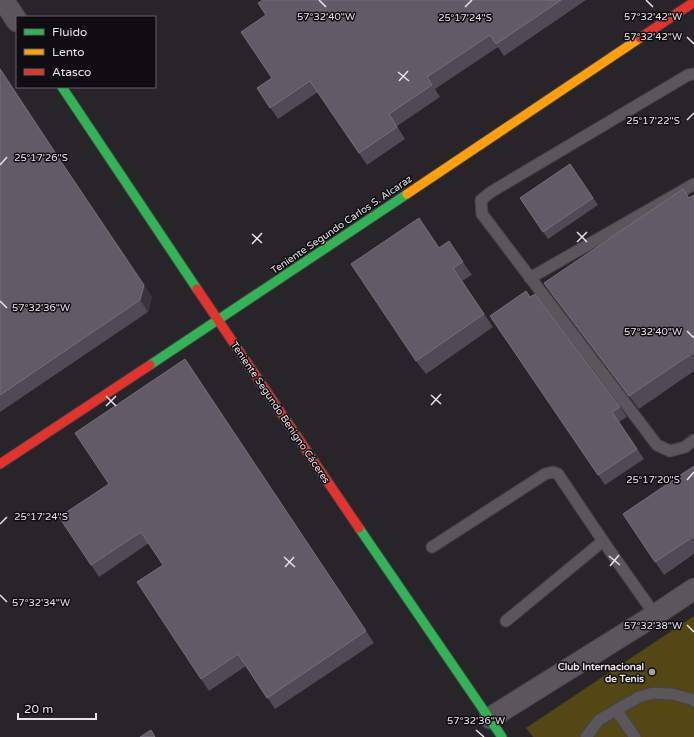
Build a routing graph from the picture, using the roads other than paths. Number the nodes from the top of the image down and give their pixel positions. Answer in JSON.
{"nodes":[{"id":1,"x":3,"y":0,"type":"edge"},
{"id":2,"x":694,"y":2,"type":"edge"},
{"id":3,"x":16,"y":20,"type":"edge"},
{"id":4,"x":694,"y":74,"type":"edge"},
{"id":5,"x":63,"y":88,"type":"edge"},
{"id":6,"x":694,"y":184,"type":"edge"},
{"id":7,"x":530,"y":278,"type":"junction"},
{"id":8,"x":218,"y":320,"type":"junction"},
{"id":9,"x":694,"y":440,"type":"edge"},
{"id":10,"x":0,"y":464,"type":"edge"},
{"id":11,"x":603,"y":541,"type":"junction"},
{"id":12,"x":432,"y":547,"type":"dead end"},
{"id":13,"x":694,"y":589,"type":"edge"},
{"id":14,"x":656,"y":615,"type":"junction"},
{"id":15,"x":506,"y":621,"type":"dead end"},
{"id":16,"x":694,"y":701,"type":"edge"},
{"id":17,"x":616,"y":710,"type":"junction"},
{"id":18,"x":497,"y":732,"type":"edge"},
{"id":19,"x":586,"y":737,"type":"edge"},
{"id":20,"x":635,"y":737,"type":"edge"}],
"edges":[{"from":1,"to":3,"type":"street"},
{"from":2,"to":8,"type":"street","name":"Teniente Segundo Carlos S. Alcaraz"},
{"from":4,"to":7,"type":"lane"},
{"from":5,"to":8,"type":"street","name":"Teniente Segundo Benigno Cáceres"},
{"from":6,"to":7,"type":"lane"},
{"from":7,"to":9,"type":"lane"},
{"from":8,"to":10,"type":"street","name":"Teniente Segundo Carlos S. Alcaraz"},
{"from":8,"to":18,"type":"street","name":"Teniente Segundo Benigno Cáceres"},
{"from":11,"to":12,"type":"lane"},
{"from":11,"to":14,"type":"lane"},
{"from":11,"to":15,"type":"lane"},
{"from":13,"to":14,"type":"street"},
{"from":14,"to":18,"type":"street"},
{"from":16,"to":17,"type":"lane"},
{"from":17,"to":19,"type":"lane"},
{"from":17,"to":20,"type":"lane"}]}
